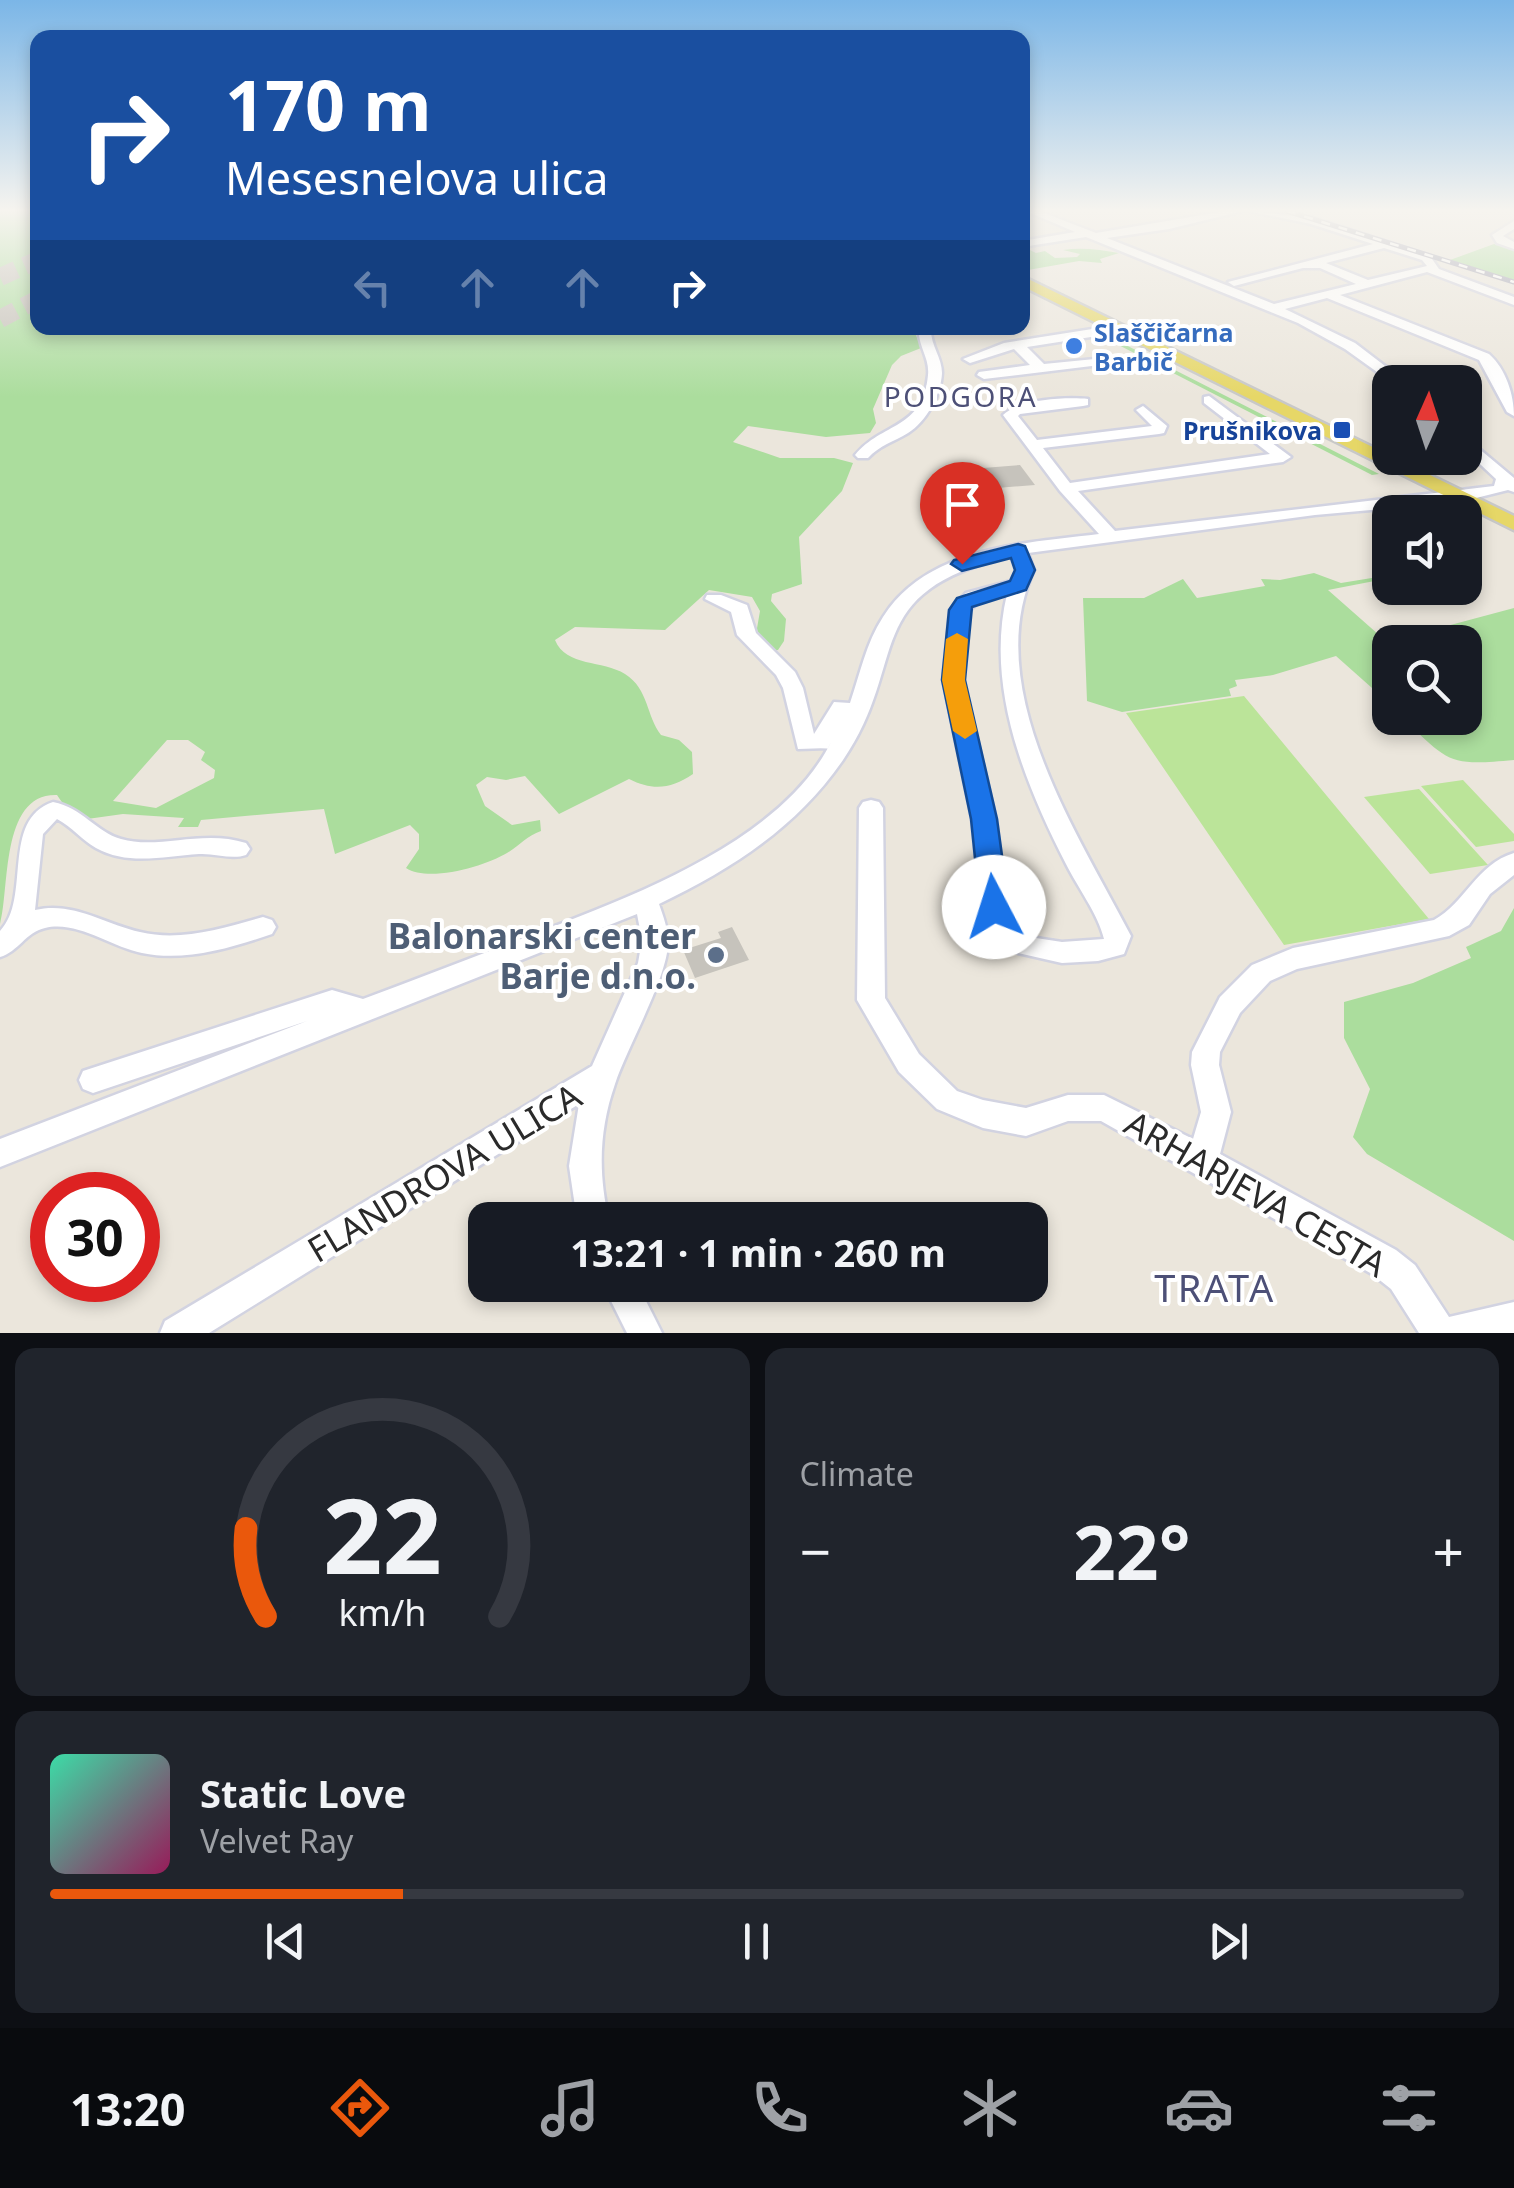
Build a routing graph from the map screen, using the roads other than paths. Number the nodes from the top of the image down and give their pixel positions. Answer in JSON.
{"nodes":[{"id":1,"x":1188,"y":273,"type":"edge"},
{"id":2,"x":1270,"y":273,"type":"edge"},
{"id":3,"x":1341,"y":273,"type":"edge"},
{"id":4,"x":1417,"y":273,"type":"edge"},
{"id":5,"x":1440,"y":273,"type":"edge"},
{"id":6,"x":1234,"y":282,"type":"dead end"},
{"id":7,"x":1030,"y":284,"type":"edge"},
{"id":8,"x":1368,"y":284,"type":"junction"},
{"id":9,"x":1030,"y":293,"type":"edge"},
{"id":10,"x":1328,"y":294,"type":"junction"},
{"id":11,"x":1514,"y":301,"type":"edge"},
{"id":12,"x":1274,"y":308,"type":"junction"},
{"id":13,"x":1105,"y":331,"type":"junction"},
{"id":14,"x":924,"y":335,"type":"edge"},
{"id":15,"x":1017,"y":345,"type":"junction"},
{"id":16,"x":970,"y":360,"type":"dead end"},
{"id":17,"x":1100,"y":360,"type":"dead end"},
{"id":18,"x":1376,"y":365,"type":"edge"},
{"id":19,"x":1042,"y":368,"type":"junction"},
{"id":20,"x":984,"y":375,"type":"dead end"},
{"id":21,"x":1209,"y":400,"type":"dead end"},
{"id":22,"x":1083,"y":402,"type":"dead end"},
{"id":23,"x":1143,"y":410,"type":"dead end"},
{"id":24,"x":1514,"y":412,"type":"edge"},
{"id":25,"x":1031,"y":445,"type":"junction"},
{"id":26,"x":864,"y":455,"type":"dead end"},
{"id":27,"x":1482,"y":458,"type":"edge"},
{"id":28,"x":1509,"y":483,"type":"edge"},
{"id":29,"x":1066,"y":488,"type":"junction"},
{"id":30,"x":1430,"y":495,"type":"edge"},
{"id":31,"x":1438,"y":495,"type":"edge"},
{"id":32,"x":1482,"y":499,"type":"edge"},
{"id":33,"x":1372,"y":505,"type":"edge"},
{"id":34,"x":1482,"y":514,"type":"edge"},
{"id":35,"x":1482,"y":519,"type":"edge"},
{"id":36,"x":1514,"y":524,"type":"edge"},
{"id":37,"x":1111,"y":537,"type":"junction"},
{"id":38,"x":1514,"y":538,"type":"edge"},
{"id":39,"x":1018,"y":550,"type":"junction"},
{"id":40,"x":1018,"y":586,"type":"junction"},
{"id":41,"x":714,"y":600,"type":"dead end"},
{"id":42,"x":856,"y":714,"type":"junction"},
{"id":43,"x":871,"y":808,"type":"dead end"},
{"id":44,"x":238,"y":849,"type":"dead end"},
{"id":45,"x":1514,"y":862,"type":"edge"},
{"id":46,"x":646,"y":900,"type":"junction"},
{"id":47,"x":18,"y":924,"type":"junction"},
{"id":48,"x":262,"y":926,"type":"dead end"},
{"id":49,"x":0,"y":946,"type":"edge"},
{"id":50,"x":363,"y":1012,"type":"junction"},
{"id":51,"x":600,"y":1076,"type":"junction"},
{"id":52,"x":93,"y":1080,"type":"dead end"},
{"id":53,"x":0,"y":1153,"type":"edge"},
{"id":54,"x":1202,"y":1163,"type":"junction"},
{"id":55,"x":589,"y":1202,"type":"edge"},
{"id":56,"x":629,"y":1302,"type":"edge"},
{"id":57,"x":1514,"y":1319,"type":"edge"},
{"id":58,"x":177,"y":1333,"type":"edge"},
{"id":59,"x":646,"y":1333,"type":"edge"},
{"id":60,"x":1439,"y":1333,"type":"edge"},
{"id":61,"x":1452,"y":1333,"type":"edge"}],
"edges":[{"from":1,"to":12,"type":"street"},
{"from":2,"to":6,"type":"street"},
{"from":3,"to":8,"type":"street"},
{"from":4,"to":8,"type":"street"},
{"from":5,"to":11,"type":"street"},
{"from":7,"to":31,"type":"main road"},
{"from":8,"to":10,"type":"street"},
{"from":9,"to":13,"type":"main road"},
{"from":10,"to":12,"type":"street"},
{"from":10,"to":24,"type":"street"},
{"from":12,"to":18,"type":"street"},
{"from":13,"to":15,"type":"street"},
{"from":13,"to":30,"type":"main road"},
{"from":14,"to":26,"type":"street"},
{"from":15,"to":16,"type":"street"},
{"from":15,"to":19,"type":"street"},
{"from":17,"to":19,"type":"street"},
{"from":19,"to":20,"type":"street"},
{"from":21,"to":29,"type":"street"},
{"from":22,"to":25,"type":"street"},
{"from":23,"to":25,"type":"street"},
{"from":25,"to":29,"type":"street"},
{"from":27,"to":28,"type":"street"},
{"from":28,"to":32,"type":"street"},
{"from":29,"to":37,"type":"street"},
{"from":33,"to":37,"type":"street"},
{"from":34,"to":36,"type":"main road"},
{"from":35,"to":38,"type":"main road"},
{"from":37,"to":39,"type":"street"},
{"from":39,"to":40,"type":"street"},
{"from":39,"to":42,"type":"street"},
{"from":40,"to":40,"type":"street"},
{"from":41,"to":42,"type":"street"},
{"from":42,"to":46,"type":"street"},
{"from":43,"to":54,"type":"street","name":"ARHARJEVA CESTA"},
{"from":44,"to":47,"type":"street"},
{"from":45,"to":54,"type":"street"},
{"from":46,"to":50,"type":"street"},
{"from":46,"to":51,"type":"street","name":"FLANDROVA ULICA"},
{"from":47,"to":48,"type":"street"},
{"from":47,"to":49,"type":"street"},
{"from":50,"to":52,"type":"street"},
{"from":50,"to":53,"type":"street"},
{"from":51,"to":55,"type":"street"},
{"from":51,"to":58,"type":"street","name":"FLANDROVA ULICA"},
{"from":54,"to":60,"type":"street","name":"ARHARJEVA CESTA"},
{"from":56,"to":59,"type":"street"},
{"from":57,"to":61,"type":"street"}]}
